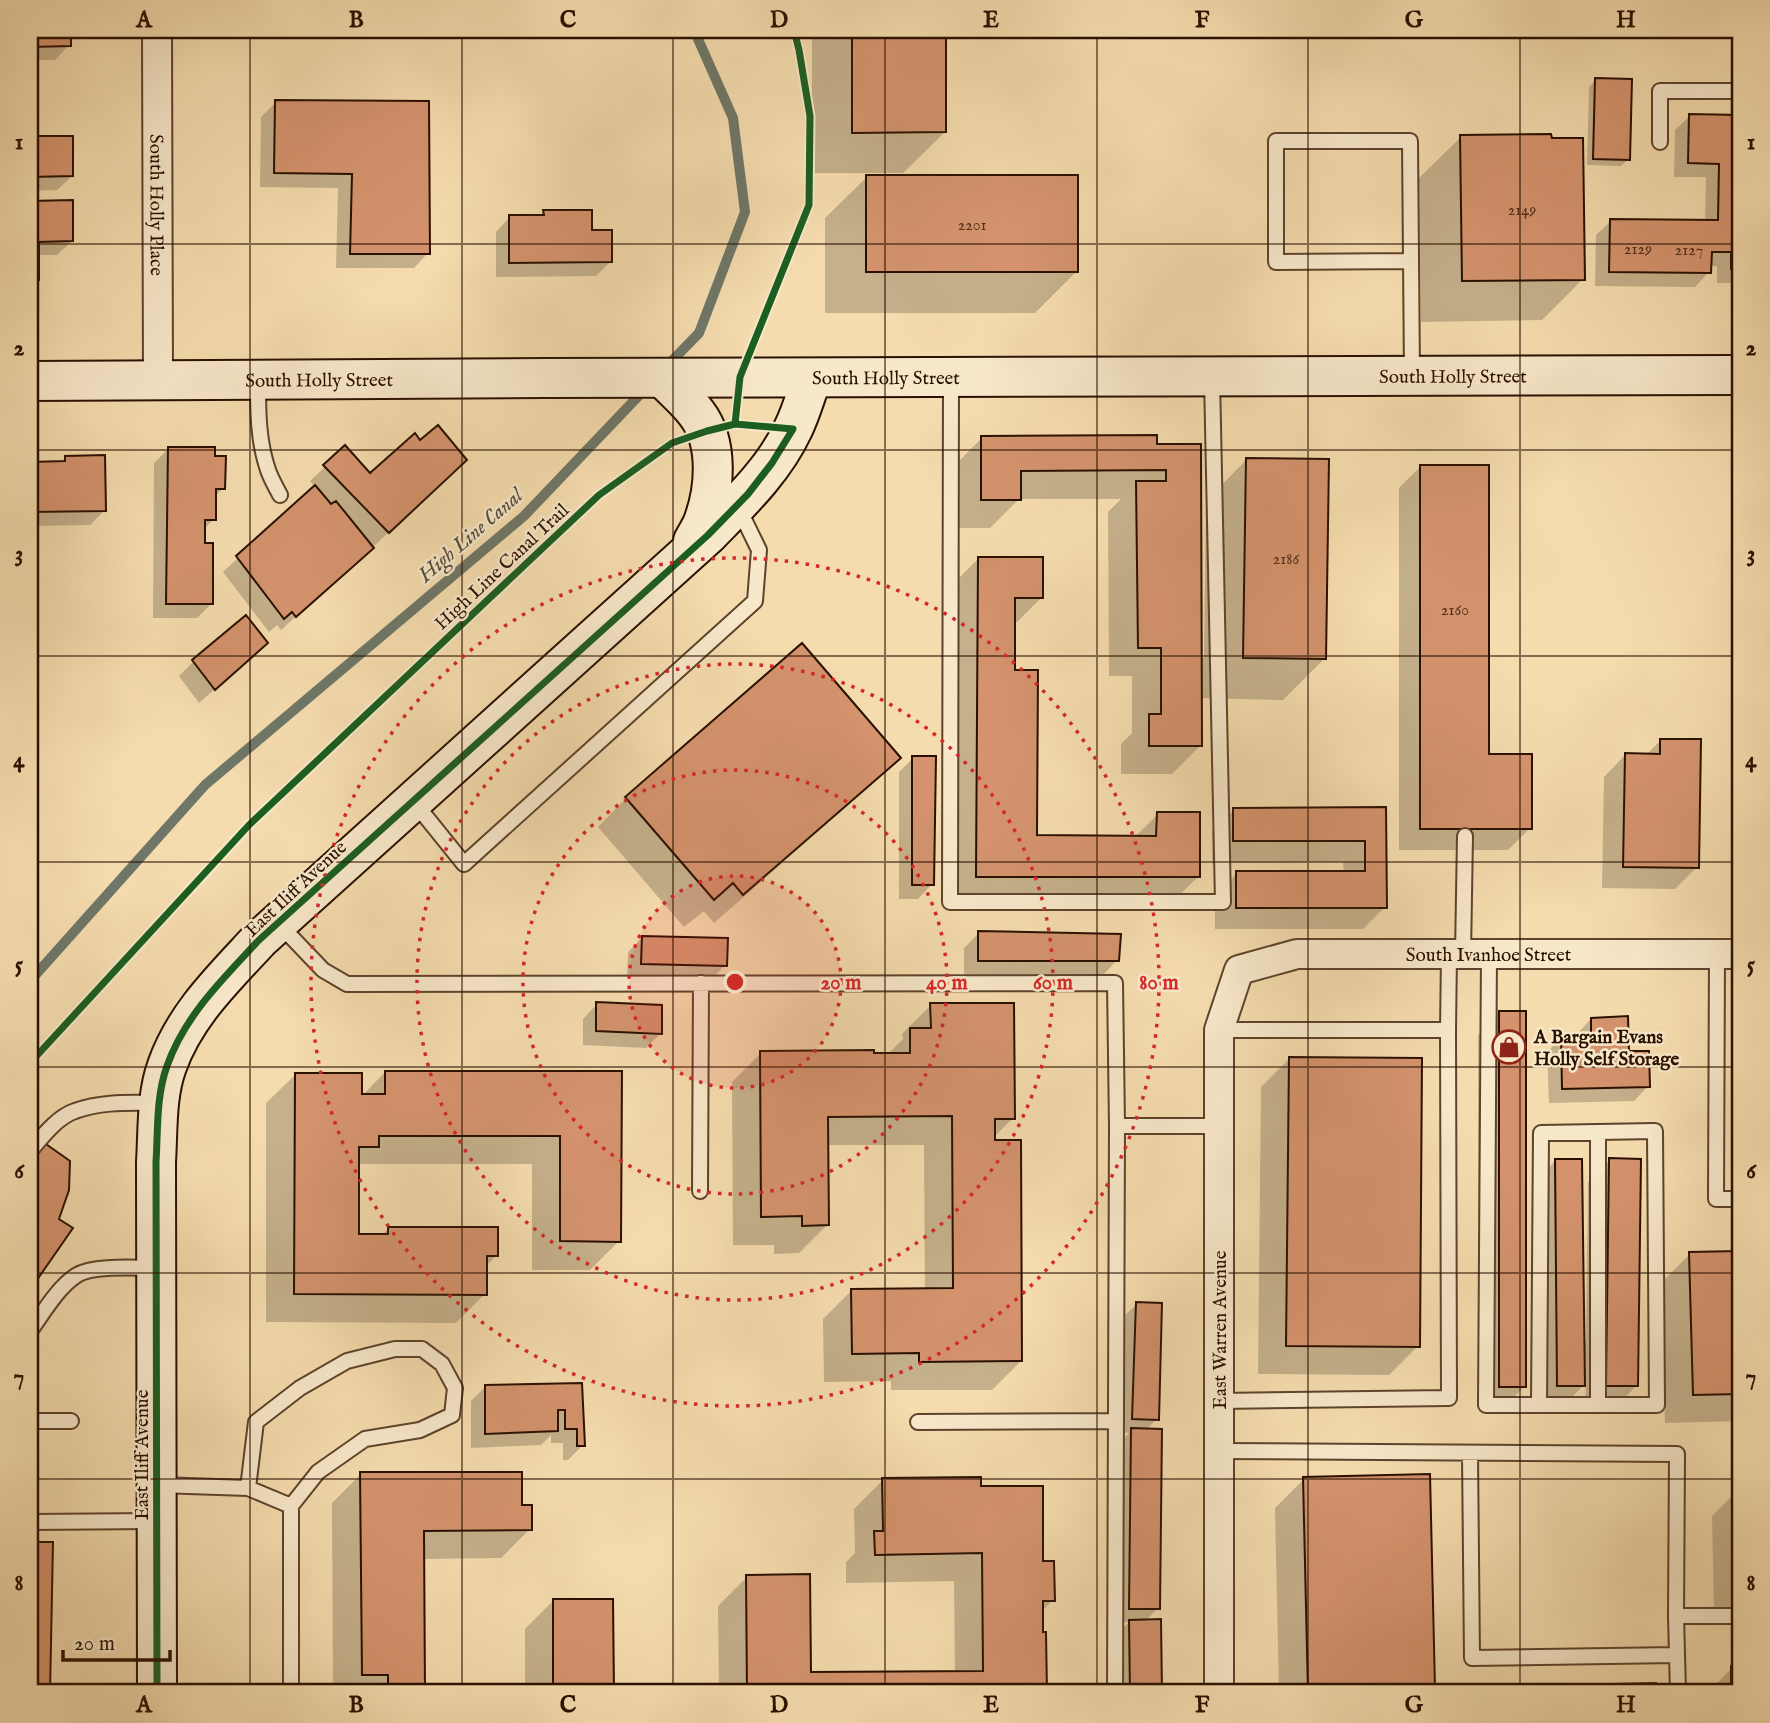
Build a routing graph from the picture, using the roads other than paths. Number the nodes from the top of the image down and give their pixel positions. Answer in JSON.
{"nodes":[{"id":1,"x":157,"y":30,"type":"edge"},
{"id":2,"x":1740,"y":91,"type":"edge"},
{"id":3,"x":1660,"y":142,"type":"dead end"},
{"id":4,"x":1410,"y":261,"type":"junction"},
{"id":5,"x":1740,"y":375,"type":"edge"},
{"id":6,"x":1412,"y":376,"type":"junction"},
{"id":7,"x":951,"y":377,"type":"junction"},
{"id":8,"x":1212,"y":377,"type":"junction"},
{"id":9,"x":661,"y":378,"type":"junction"},
{"id":10,"x":812,"y":378,"type":"junction"},
{"id":11,"x":158,"y":380,"type":"junction"},
{"id":12,"x":258,"y":380,"type":"junction"},
{"id":13,"x":30,"y":381,"type":"edge"},
{"id":14,"x":280,"y":495,"type":"dead end"},
{"id":15,"x":738,"y":505,"type":"junction"},
{"id":16,"x":686,"y":554,"type":"junction"},
{"id":17,"x":413,"y":801,"type":"junction"},
{"id":18,"x":1465,"y":836,"type":"dead end"},
{"id":19,"x":278,"y":923,"type":"junction"},
{"id":20,"x":1467,"y":954,"type":"junction"},
{"id":21,"x":1729,"y":954,"type":"edge"},
{"id":22,"x":1239,"y":970,"type":"joint"},
{"id":23,"x":701,"y":983,"type":"junction"},
{"id":24,"x":1219,"y":1030,"type":"junction"},
{"id":25,"x":1448,"y":1031,"type":"junction"},
{"id":26,"x":159,"y":1103,"type":"junction"},
{"id":27,"x":1219,"y":1125,"type":"junction"},
{"id":28,"x":1117,"y":1126,"type":"junction"},
{"id":29,"x":1598,"y":1132,"type":"junction"},
{"id":30,"x":30,"y":1152,"type":"edge"},
{"id":31,"x":701,"y":1191,"type":"dead end"},
{"id":32,"x":1740,"y":1199,"type":"edge"},
{"id":33,"x":156,"y":1268,"type":"junction"},
{"id":34,"x":30,"y":1331,"type":"edge"},
{"id":35,"x":1219,"y":1401,"type":"junction"},
{"id":36,"x":1539,"y":1405,"type":"junction"},
{"id":37,"x":1598,"y":1405,"type":"junction"},
{"id":38,"x":71,"y":1420,"type":"dead end"},
{"id":39,"x":1116,"y":1421,"type":"junction"},
{"id":40,"x":30,"y":1422,"type":"edge"},
{"id":41,"x":918,"y":1422,"type":"dead end"},
{"id":42,"x":1219,"y":1451,"type":"junction"},
{"id":43,"x":1470,"y":1453,"type":"junction"},
{"id":44,"x":248,"y":1488,"type":"junction"},
{"id":45,"x":156,"y":1503,"type":"junction"},
{"id":46,"x":291,"y":1506,"type":"junction"},
{"id":47,"x":30,"y":1522,"type":"edge"},
{"id":48,"x":1676,"y":1616,"type":"junction"},
{"id":49,"x":1740,"y":1616,"type":"edge"},
{"id":50,"x":1677,"y":1655,"type":"junction"},
{"id":51,"x":157,"y":1693,"type":"edge"},
{"id":52,"x":291,"y":1693,"type":"edge"},
{"id":53,"x":1115,"y":1693,"type":"edge"},
{"id":54,"x":1219,"y":1693,"type":"edge"},
{"id":55,"x":1678,"y":1693,"type":"edge"}],
"edges":[{"from":1,"to":11,"type":"street","name":"South Holly Place"},
{"from":2,"to":3,"type":"lane"},
{"from":4,"to":4,"type":"lane"},
{"from":4,"to":6,"type":"lane"},
{"from":5,"to":6,"type":"street","name":"South Holly Street"},
{"from":6,"to":8,"type":"street","name":"South Holly Street"},
{"from":7,"to":8,"type":"street","name":"South Holly Street"},
{"from":7,"to":8,"type":"lane"},
{"from":7,"to":10,"type":"street","name":"South Holly Street"},
{"from":9,"to":10,"type":"street","name":"South Holly Street"},
{"from":9,"to":12,"type":"street","name":"South Holly Street"},
{"from":9,"to":16,"type":"street"},
{"from":10,"to":15,"type":"street","name":"East Iliff Avenue"},
{"from":11,"to":12,"type":"street","name":"South Holly Street"},
{"from":11,"to":13,"type":"street","name":"South Holly Street"},
{"from":12,"to":14,"type":"lane"},
{"from":15,"to":16,"type":"street","name":"East Iliff Avenue"},
{"from":15,"to":17,"type":"lane"},
{"from":16,"to":17,"type":"street","name":"East Iliff Avenue"},
{"from":17,"to":19,"type":"street","name":"East Iliff Avenue"},
{"from":18,"to":20,"type":"lane"},
{"from":19,"to":23,"type":"lane"},
{"from":19,"to":26,"type":"street","name":"East Iliff Avenue"},
{"from":20,"to":21,"type":"street","name":"South Ivanhoe Street"},
{"from":20,"to":22,"type":"street","name":"South Ivanhoe Street"},
{"from":20,"to":25,"type":"lane"},
{"from":20,"to":36,"type":"lane"},
{"from":21,"to":32,"type":"lane"},
{"from":22,"to":24,"type":"street","name":"East Warren Avenue"},
{"from":23,"to":28,"type":"lane"},
{"from":23,"to":31,"type":"lane"},
{"from":24,"to":25,"type":"lane"},
{"from":24,"to":27,"type":"street","name":"East Warren Avenue"},
{"from":25,"to":35,"type":"lane"},
{"from":26,"to":30,"type":"lane"},
{"from":26,"to":33,"type":"street","name":"East Iliff Avenue"},
{"from":27,"to":28,"type":"lane"},
{"from":27,"to":35,"type":"street","name":"East Warren Avenue"},
{"from":28,"to":39,"type":"lane"},
{"from":29,"to":36,"type":"lane"},
{"from":29,"to":37,"type":"lane"},
{"from":29,"to":37,"type":"lane"},
{"from":33,"to":34,"type":"lane"},
{"from":33,"to":45,"type":"street","name":"East Iliff Avenue"},
{"from":35,"to":42,"type":"street","name":"East Warren Avenue"},
{"from":36,"to":37,"type":"lane"},
{"from":38,"to":40,"type":"lane"},
{"from":39,"to":41,"type":"lane"},
{"from":39,"to":53,"type":"lane"},
{"from":42,"to":43,"type":"lane"},
{"from":42,"to":54,"type":"street","name":"East Warren Avenue"},
{"from":43,"to":48,"type":"lane"},
{"from":43,"to":50,"type":"lane"},
{"from":44,"to":45,"type":"lane"},
{"from":44,"to":46,"type":"lane"},
{"from":44,"to":46,"type":"lane"},
{"from":45,"to":47,"type":"lane"},
{"from":45,"to":51,"type":"street","name":"East Iliff Avenue"},
{"from":46,"to":52,"type":"lane"},
{"from":48,"to":49,"type":"lane"},
{"from":48,"to":50,"type":"lane"},
{"from":50,"to":55,"type":"lane"}]}
